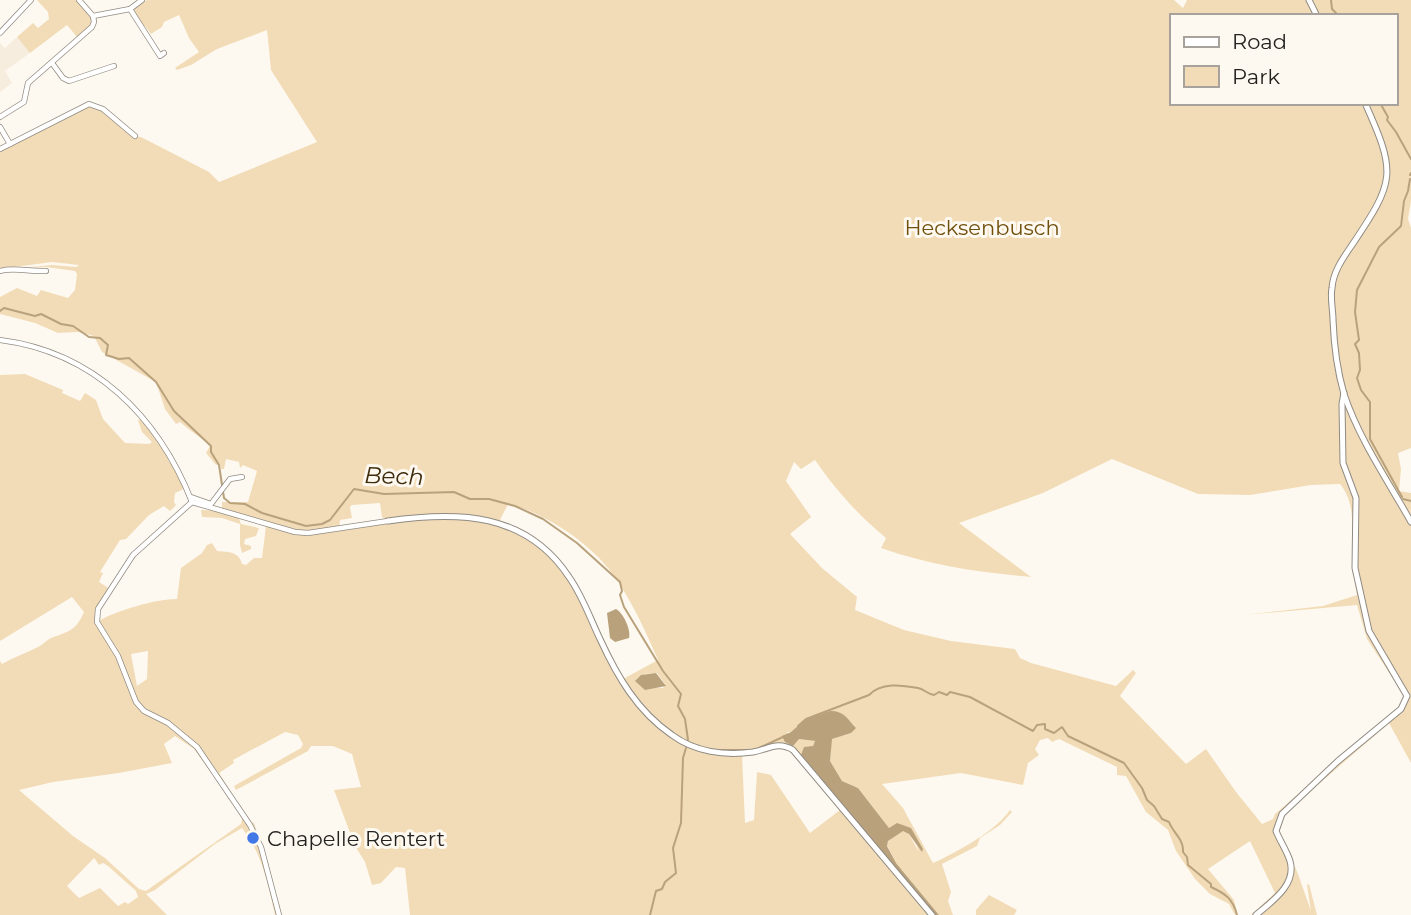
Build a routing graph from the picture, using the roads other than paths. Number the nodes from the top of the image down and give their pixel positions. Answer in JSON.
{"nodes":[{"id":1,"x":31,"y":0,"type":"edge"},
{"id":2,"x":79,"y":0,"type":"edge"},
{"id":3,"x":142,"y":0,"type":"edge"},
{"id":4,"x":130,"y":9,"type":"junction"},
{"id":5,"x":93,"y":16,"type":"junction"},
{"id":6,"x":0,"y":33,"type":"edge"},
{"id":7,"x":164,"y":53,"type":"dead end"},
{"id":8,"x":52,"y":63,"type":"junction"},
{"id":9,"x":114,"y":66,"type":"dead end"},
{"id":10,"x":1366,"y":105,"type":"edge"},
{"id":11,"x":0,"y":117,"type":"edge"},
{"id":12,"x":0,"y":127,"type":"edge"},
{"id":13,"x":135,"y":136,"type":"dead end"},
{"id":14,"x":10,"y":144,"type":"junction"},
{"id":15,"x":0,"y":149,"type":"edge"},
{"id":16,"x":0,"y":271,"type":"edge"},
{"id":17,"x":46,"y":271,"type":"dead end"},
{"id":18,"x":0,"y":340,"type":"edge"},
{"id":19,"x":1344,"y":393,"type":"junction"},
{"id":20,"x":242,"y":477,"type":"dead end"},
{"id":21,"x":191,"y":499,"type":"junction"},
{"id":22,"x":211,"y":504,"type":"junction"},
{"id":23,"x":237,"y":515,"type":"junction"},
{"id":24,"x":388,"y":521,"type":"joint"},
{"id":25,"x":1411,"y":522,"type":"edge"},
{"id":26,"x":279,"y":915,"type":"edge"},
{"id":27,"x":932,"y":915,"type":"edge"},
{"id":28,"x":1256,"y":915,"type":"edge"}],
"edges":[{"from":1,"to":6,"type":"street"},
{"from":2,"to":5,"type":"street"},
{"from":3,"to":4,"type":"street"},
{"from":4,"to":5,"type":"street"},
{"from":4,"to":7,"type":"street"},
{"from":5,"to":8,"type":"street"},
{"from":8,"to":9,"type":"street"},
{"from":8,"to":11,"type":"street"},
{"from":10,"to":19,"type":"street"},
{"from":12,"to":14,"type":"street"},
{"from":13,"to":14,"type":"street"},
{"from":14,"to":15,"type":"street"},
{"from":16,"to":17,"type":"street"},
{"from":18,"to":21,"type":"street"},
{"from":19,"to":25,"type":"street"},
{"from":19,"to":28,"type":"street"},
{"from":20,"to":22,"type":"street"},
{"from":21,"to":22,"type":"street"},
{"from":21,"to":23,"type":"street"},
{"from":21,"to":26,"type":"street"},
{"from":22,"to":23,"type":"street"},
{"from":23,"to":24,"type":"street"},
{"from":24,"to":27,"type":"street"}]}
